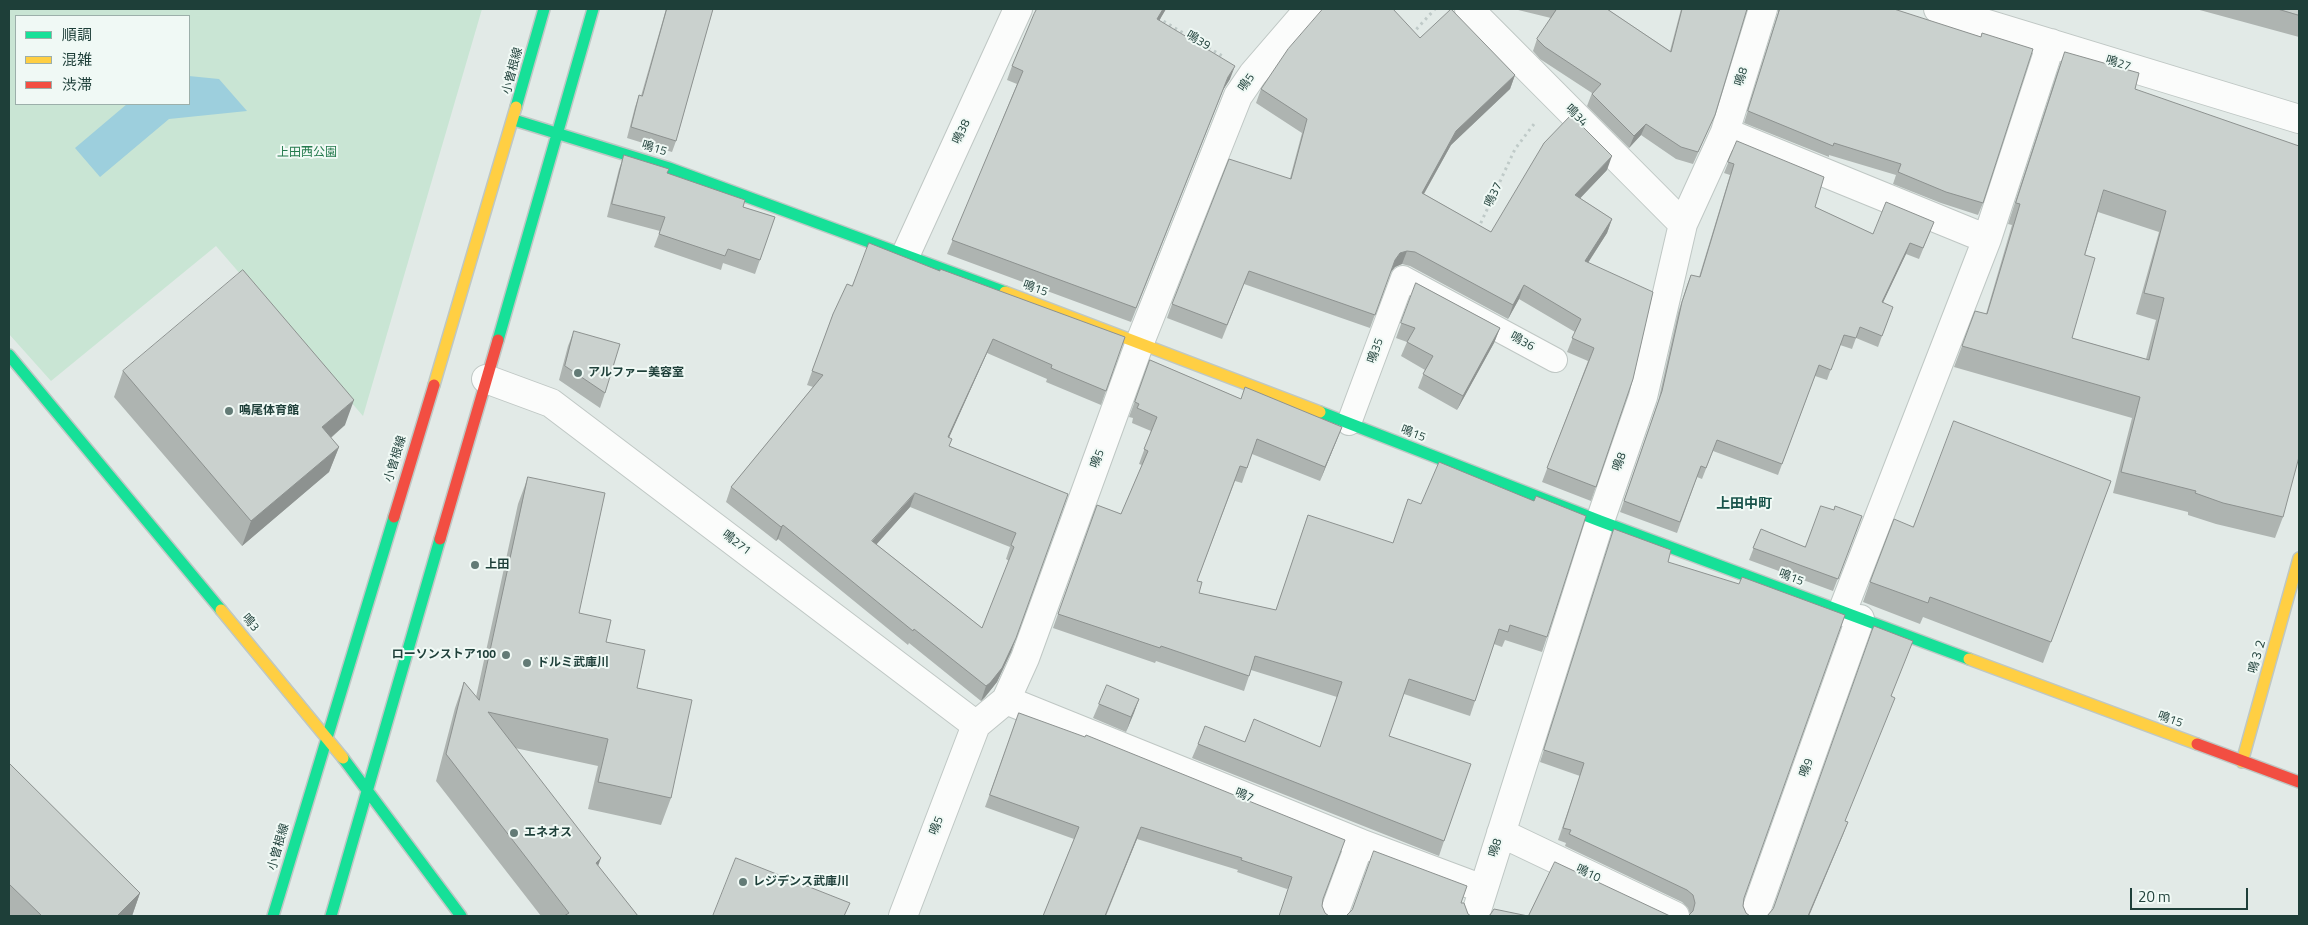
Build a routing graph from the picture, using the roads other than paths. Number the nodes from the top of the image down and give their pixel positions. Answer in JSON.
{"nodes":[{"id":1,"x":544,"y":9,"type":"edge"},
{"id":2,"x":593,"y":9,"type":"edge"},
{"id":3,"x":1018,"y":9,"type":"edge"},
{"id":4,"x":1309,"y":9,"type":"edge"},
{"id":5,"x":1469,"y":9,"type":"edge"},
{"id":6,"x":1764,"y":9,"type":"edge"},
{"id":7,"x":1938,"y":9,"type":"edge"},
{"id":8,"x":2051,"y":43,"type":"junction"},
{"id":9,"x":2299,"y":119,"type":"edge"},
{"id":10,"x":514,"y":120,"type":"junction"},
{"id":11,"x":1725,"y":132,"type":"junction"},
{"id":12,"x":557,"y":133,"type":"junction"},
{"id":13,"x":1682,"y":224,"type":"junction"},
{"id":14,"x":1987,"y":239,"type":"junction"},
{"id":15,"x":905,"y":256,"type":"junction"},
{"id":16,"x":1402,"y":278,"type":"joint"},
{"id":17,"x":1140,"y":342,"type":"junction"},
{"id":18,"x":9,"y":355,"type":"edge"},
{"id":19,"x":1555,"y":360,"type":"dead end"},
{"id":20,"x":486,"y":378,"type":"junction"},
{"id":21,"x":1349,"y":424,"type":"junction"},
{"id":22,"x":1600,"y":521,"type":"junction"},
{"id":23,"x":2299,"y":558,"type":"edge"},
{"id":24,"x":1851,"y":616,"type":"junction"},
{"id":25,"x":1006,"y":700,"type":"junction"},
{"id":26,"x":976,"y":725,"type":"junction"},
{"id":27,"x":326,"y":735,"type":"junction"},
{"id":28,"x":2242,"y":762,"type":"junction"},
{"id":29,"x":2299,"y":782,"type":"edge"},
{"id":30,"x":367,"y":790,"type":"junction"},
{"id":31,"x":1501,"y":834,"type":"junction"},
{"id":32,"x":1360,"y":842,"type":"junction"},
{"id":33,"x":1483,"y":889,"type":"junction"},
{"id":34,"x":1645,"y":909,"type":"edge"},
{"id":35,"x":273,"y":916,"type":"edge"},
{"id":36,"x":331,"y":916,"type":"edge"},
{"id":37,"x":461,"y":916,"type":"edge"},
{"id":38,"x":903,"y":916,"type":"edge"},
{"id":39,"x":1333,"y":916,"type":"edge"},
{"id":40,"x":1475,"y":916,"type":"edge"},
{"id":41,"x":1675,"y":916,"type":"edge"},
{"id":42,"x":1754,"y":916,"type":"edge"}],
"edges":[{"from":1,"to":10,"type":"street","name":"小曽根線"},
{"from":2,"to":12,"type":"street"},
{"from":3,"to":15,"type":"street","name":"鳴38"},
{"from":4,"to":17,"type":"street","name":"鳴5"},
{"from":5,"to":13,"type":"street","name":"鳴34"},
{"from":6,"to":11,"type":"street","name":"鳴8"},
{"from":7,"to":8,"type":"street","name":"鳴27"},
{"from":8,"to":9,"type":"street","name":"鳴27"},
{"from":8,"to":14,"type":"street","name":"鳴9"},
{"from":10,"to":12,"type":"street","name":"鳴15"},
{"from":10,"to":27,"type":"street","name":"小曽根線"},
{"from":11,"to":13,"type":"street","name":"鳴8"},
{"from":11,"to":14,"type":"street"},
{"from":12,"to":15,"type":"street","name":"鳴15"},
{"from":12,"to":20,"type":"street"},
{"from":13,"to":22,"type":"street","name":"鳴8"},
{"from":14,"to":24,"type":"street","name":"鳴9"},
{"from":15,"to":17,"type":"street","name":"鳴15"},
{"from":16,"to":19,"type":"lane","name":"鳴36"},
{"from":16,"to":21,"type":"lane","name":"鳴35"},
{"from":17,"to":21,"type":"street","name":"鳴15"},
{"from":17,"to":25,"type":"street","name":"鳴5"},
{"from":18,"to":27,"type":"street","name":"鳴3"},
{"from":20,"to":26,"type":"street","name":"鳴271"},
{"from":20,"to":30,"type":"street"},
{"from":21,"to":22,"type":"street","name":"鳴15"},
{"from":22,"to":24,"type":"street","name":"鳴15"},
{"from":22,"to":31,"type":"street","name":"鳴8"},
{"from":23,"to":28,"type":"street","name":"鳴３２"},
{"from":24,"to":28,"type":"street","name":"鳴15"},
{"from":24,"to":42,"type":"street","name":"鳴9"},
{"from":25,"to":26,"type":"street","name":"鳴5"},
{"from":25,"to":32,"type":"street","name":"鳴7"},
{"from":26,"to":38,"type":"street","name":"鳴5"},
{"from":27,"to":30,"type":"street","name":"鳴3"},
{"from":27,"to":35,"type":"street","name":"小曽根線"},
{"from":28,"to":29,"type":"street","name":"鳴15"},
{"from":30,"to":36,"type":"street"},
{"from":30,"to":37,"type":"street","name":"鳴3"},
{"from":31,"to":33,"type":"street","name":"鳴8"},
{"from":31,"to":34,"type":"street","name":"鳴10"},
{"from":32,"to":33,"type":"street","name":"鳴7"},
{"from":32,"to":39,"type":"street"},
{"from":33,"to":40,"type":"street","name":"鳴8"},
{"from":34,"to":41,"type":"street","name":"鳴10"}]}
